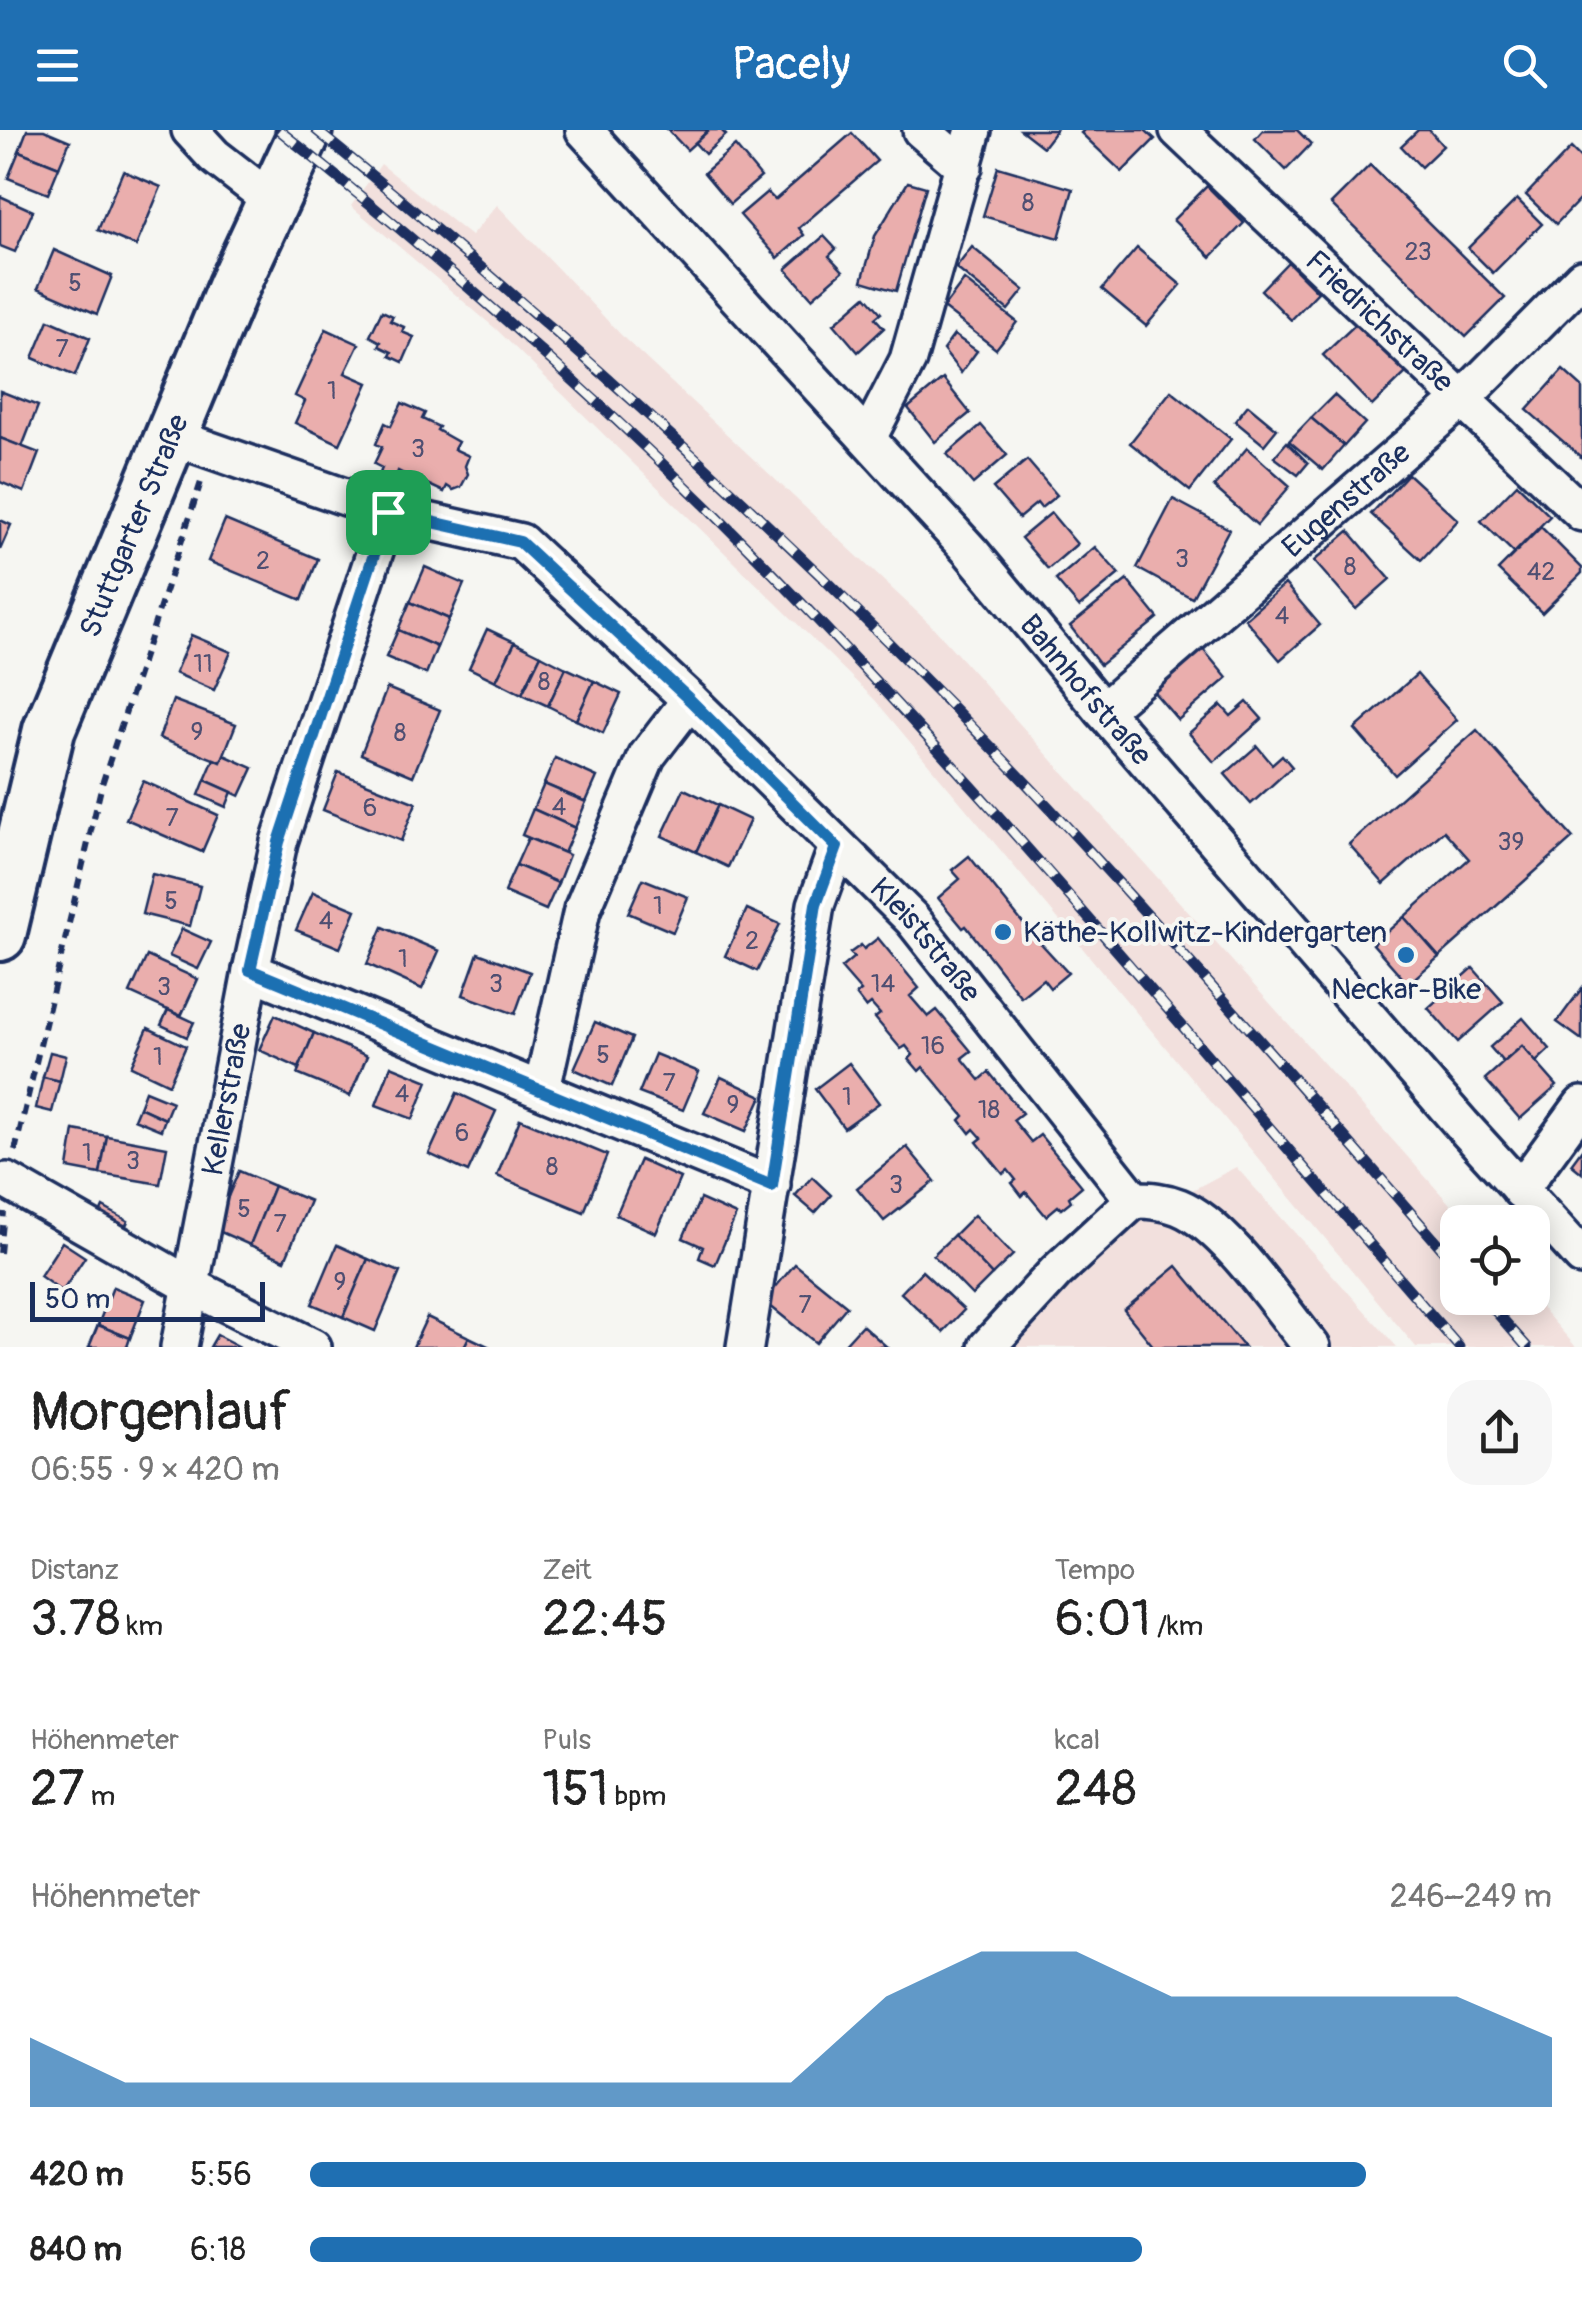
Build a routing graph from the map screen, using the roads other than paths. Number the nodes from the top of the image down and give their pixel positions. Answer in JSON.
{"nodes":[{"id":1,"x":190,"y":130,"type":"edge"},
{"id":2,"x":306,"y":130,"type":"edge"},
{"id":3,"x":584,"y":130,"type":"edge"},
{"id":4,"x":920,"y":130,"type":"edge"},
{"id":5,"x":973,"y":130,"type":"edge"},
{"id":6,"x":1178,"y":130,"type":"edge"},
{"id":7,"x":964,"y":167,"type":"junction"},
{"id":8,"x":272,"y":201,"type":"junction"},
{"id":9,"x":1582,"y":278,"type":"edge"},
{"id":10,"x":1461,"y":400,"type":"junction"},
{"id":11,"x":868,"y":438,"type":"junction"},
{"id":12,"x":190,"y":443,"type":"junction"},
{"id":13,"x":388,"y":512,"type":"junction"},
{"id":14,"x":1582,"y":512,"type":"edge"},
{"id":15,"x":690,"y":700,"type":"junction"},
{"id":16,"x":1103,"y":711,"type":"junction"},
{"id":17,"x":837,"y":847,"type":"junction"},
{"id":18,"x":0,"y":935,"type":"edge"},
{"id":19,"x":250,"y":970,"type":"junction"},
{"id":20,"x":542,"y":1089,"type":"junction"},
{"id":21,"x":1582,"y":1106,"type":"edge"},
{"id":22,"x":7,"y":1181,"type":"road end"},
{"id":23,"x":772,"y":1186,"type":"junction"},
{"id":24,"x":1520,"y":1190,"type":"junction"},
{"id":25,"x":1134,"y":1200,"type":"junction"},
{"id":26,"x":1582,"y":1257,"type":"edge"},
{"id":27,"x":192,"y":1287,"type":"junction"},
{"id":28,"x":179,"y":1347,"type":"edge"},
{"id":29,"x":313,"y":1347,"type":"edge"},
{"id":30,"x":745,"y":1347,"type":"edge"},
{"id":31,"x":987,"y":1347,"type":"edge"},
{"id":32,"x":1312,"y":1347,"type":"edge"}],
"edges":[{"from":1,"to":8,"type":"street"},
{"from":2,"to":8,"type":"street","name":"Stuttgarter Straße"},
{"from":3,"to":11,"type":"street","name":"Bahnhofstraße"},
{"from":4,"to":7,"type":"street"},
{"from":5,"to":7,"type":"street"},
{"from":6,"to":10,"type":"street","name":"Friedrichstraße"},
{"from":7,"to":11,"type":"street"},
{"from":8,"to":12,"type":"street","name":"Stuttgarter Straße"},
{"from":9,"to":10,"type":"street","name":"Eugenstraße"},
{"from":10,"to":14,"type":"street","name":"Friedrichstraße"},
{"from":10,"to":16,"type":"street","name":"Eugenstraße"},
{"from":11,"to":16,"type":"street","name":"Bahnhofstraße"},
{"from":12,"to":13,"type":"street","name":"Kleiststraße"},
{"from":12,"to":18,"type":"street","name":"Stuttgarter Straße"},
{"from":13,"to":15,"type":"street","name":"Kleiststraße"},
{"from":13,"to":19,"type":"street","name":"Kellerstraße"},
{"from":15,"to":17,"type":"street","name":"Kleiststraße"},
{"from":15,"to":20,"type":"street"},
{"from":16,"to":24,"type":"street","name":"Bahnhofstraße"},
{"from":17,"to":23,"type":"street"},
{"from":17,"to":25,"type":"street","name":"Kleiststraße"},
{"from":19,"to":20,"type":"street"},
{"from":19,"to":27,"type":"street","name":"Kellerstraße"},
{"from":20,"to":23,"type":"street"},
{"from":21,"to":24,"type":"street"},
{"from":22,"to":27,"type":"street"},
{"from":23,"to":30,"type":"street"},
{"from":24,"to":26,"type":"street","name":"Bahnhofstraße"},
{"from":25,"to":31,"type":"street"},
{"from":25,"to":32,"type":"street"},
{"from":27,"to":28,"type":"street","name":"Kellerstraße"},
{"from":27,"to":29,"type":"street"}]}
